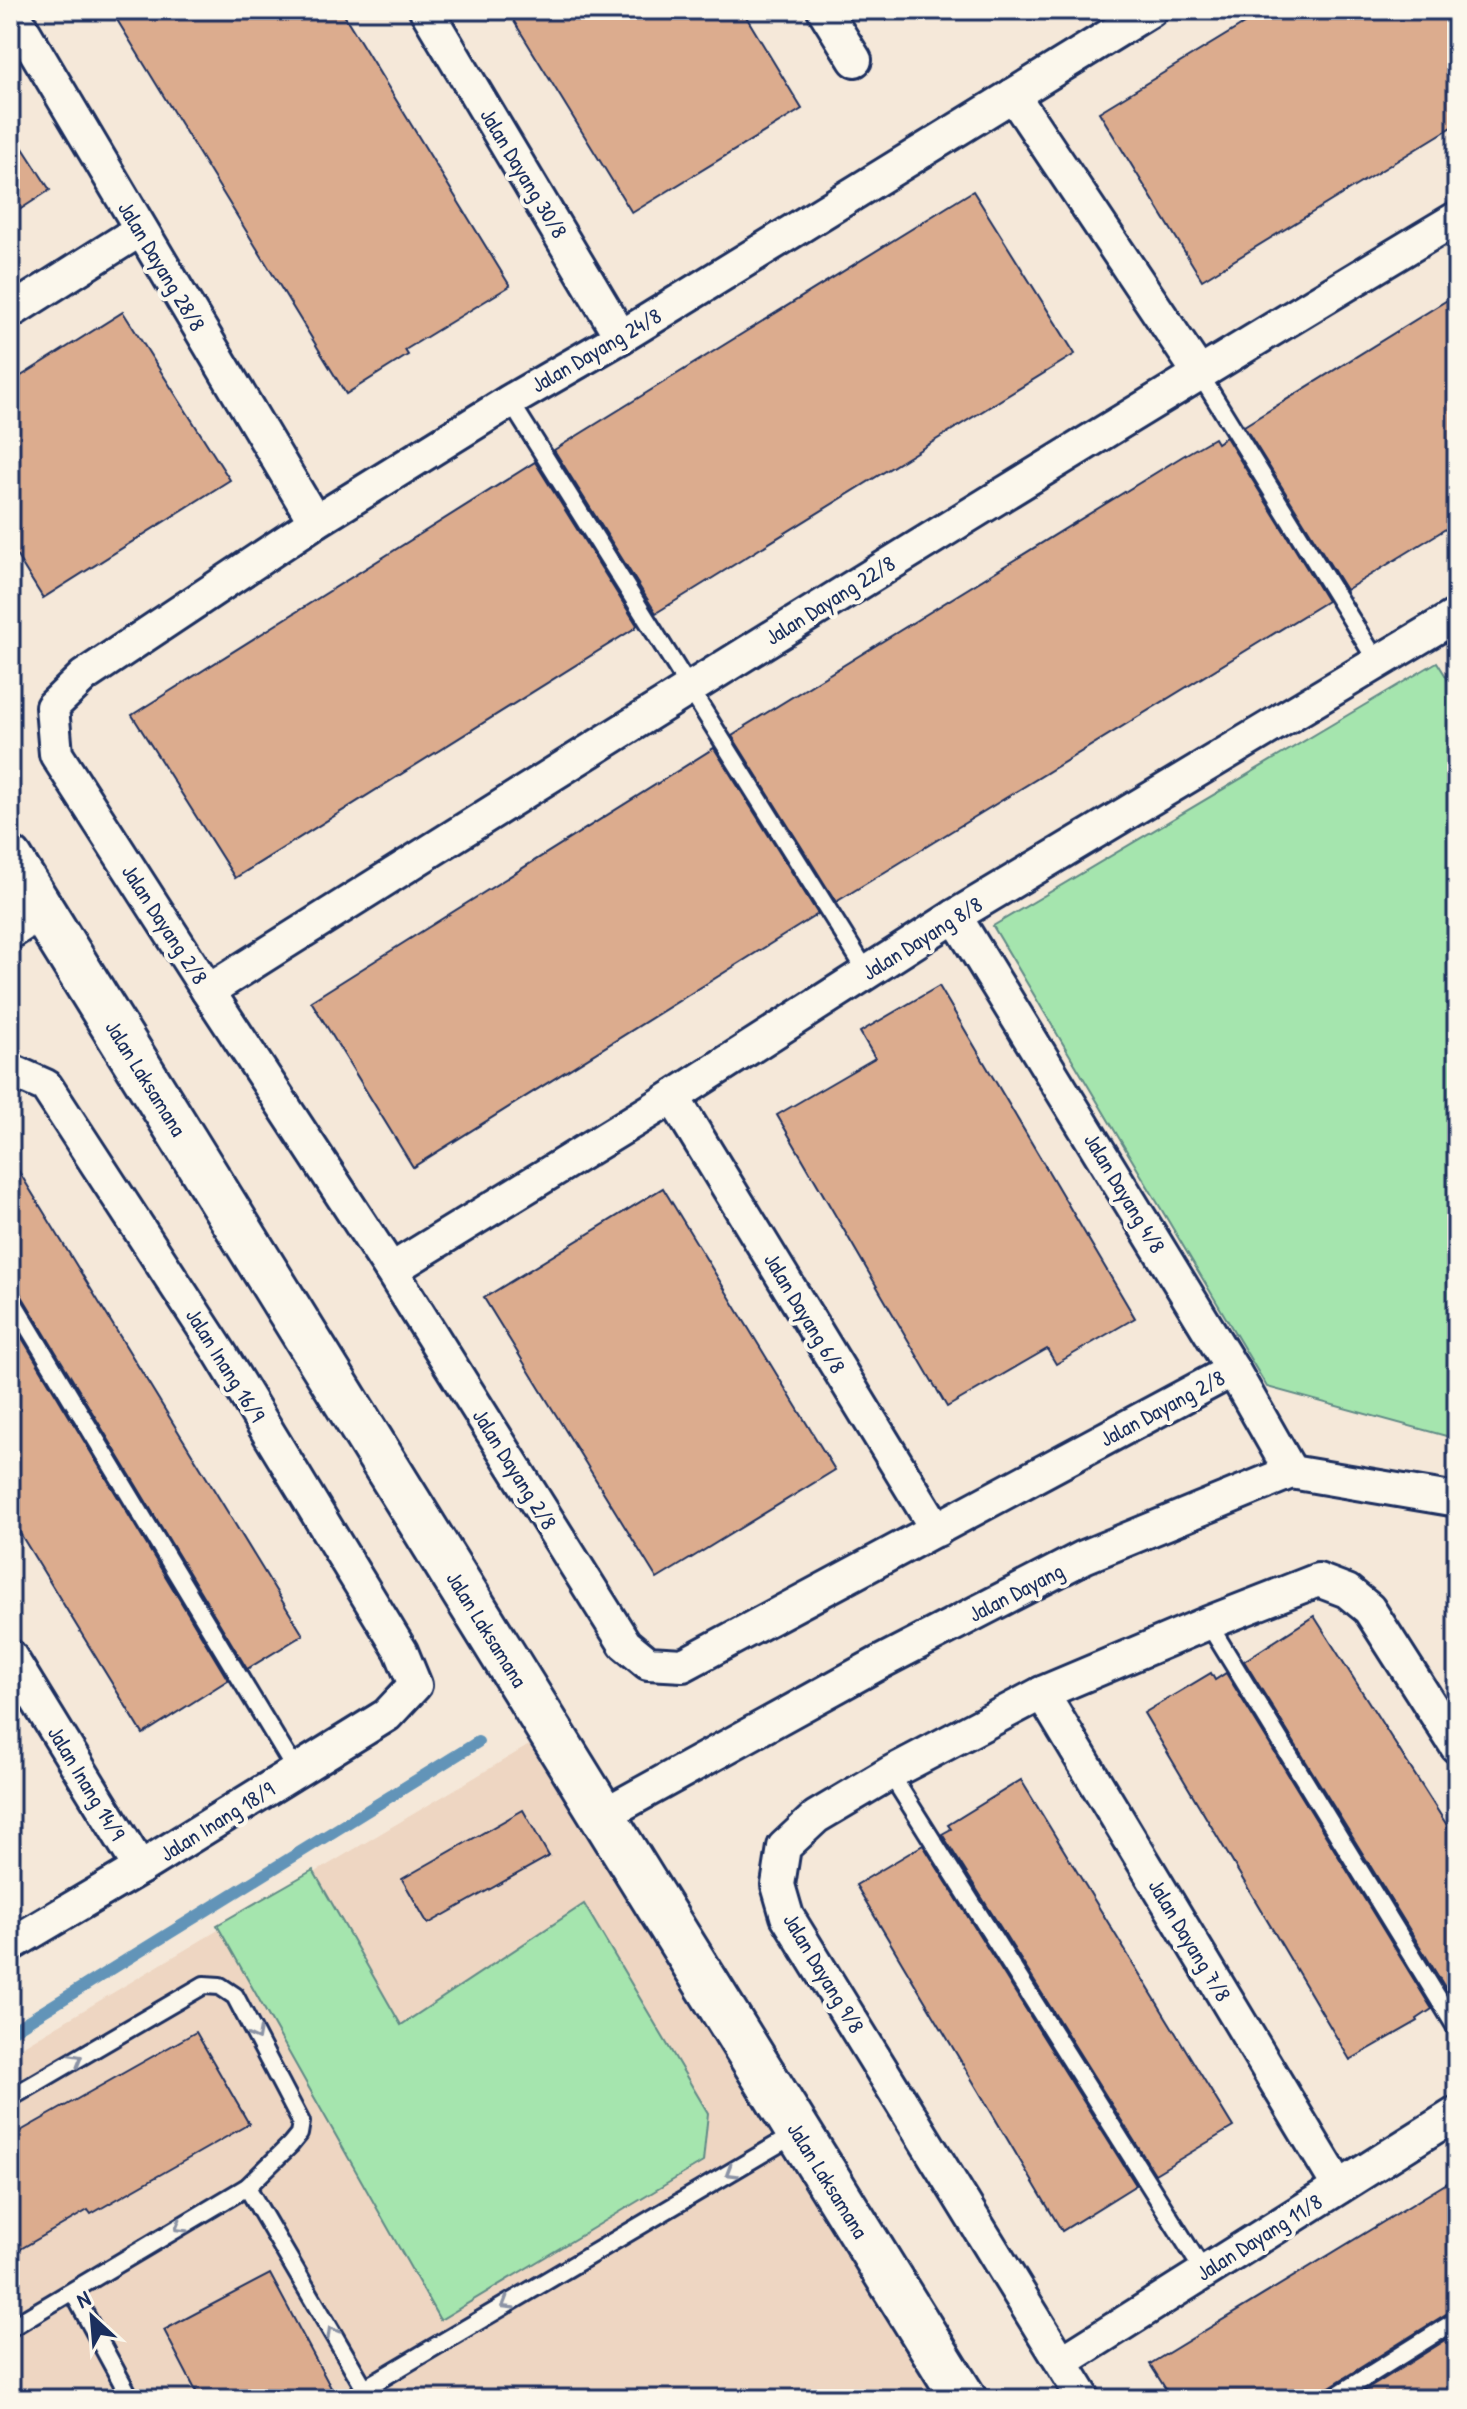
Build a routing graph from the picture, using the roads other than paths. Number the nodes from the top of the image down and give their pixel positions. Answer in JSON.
{"nodes":[{"id":1,"x":11,"y":10,"type":"edge"},
{"id":2,"x":426,"y":10,"type":"edge"},
{"id":3,"x":824,"y":10,"type":"edge"},
{"id":4,"x":1151,"y":10,"type":"edge"},
{"id":5,"x":855,"y":60,"type":"dead end"},
{"id":6,"x":1013,"y":95,"type":"junction"},
{"id":7,"x":1457,"y":218,"type":"edge"},
{"id":8,"x":140,"y":230,"type":"junction"},
{"id":9,"x":10,"y":312,"type":"edge"},
{"id":10,"x":621,"y":337,"type":"junction"},
{"id":11,"x":1199,"y":373,"type":"junction"},
{"id":12,"x":510,"y":401,"type":"junction"},
{"id":13,"x":315,"y":522,"type":"junction"},
{"id":14,"x":1457,"y":615,"type":"edge"},
{"id":15,"x":1378,"y":663,"type":"junction"},
{"id":16,"x":690,"y":687,"type":"junction"},
{"id":17,"x":52,"y":707,"type":"joint"},
{"id":18,"x":10,"y":859,"type":"edge"},
{"id":19,"x":955,"y":916,"type":"junction"},
{"id":20,"x":26,"y":922,"type":"edge"},
{"id":21,"x":867,"y":972,"type":"junction"},
{"id":22,"x":208,"y":991,"type":"junction"},
{"id":23,"x":10,"y":1070,"type":"edge"},
{"id":24,"x":673,"y":1097,"type":"junction"},
{"id":25,"x":391,"y":1270,"type":"junction"},
{"id":26,"x":10,"y":1297,"type":"edge"},
{"id":27,"x":1233,"y":1370,"type":"junction"},
{"id":28,"x":1291,"y":1472,"type":"junction"},
{"id":29,"x":1457,"y":1500,"type":"edge"},
{"id":30,"x":937,"y":1530,"type":"junction"},
{"id":31,"x":1208,"y":1623,"type":"junction"},
{"id":32,"x":10,"y":1656,"type":"edge"},
{"id":33,"x":415,"y":1685,"type":"joint"},
{"id":34,"x":1042,"y":1693,"type":"junction"},
{"id":35,"x":1452,"y":1728,"type":"edge"},
{"id":36,"x":296,"y":1771,"type":"junction"},
{"id":37,"x":890,"y":1773,"type":"junction"},
{"id":38,"x":603,"y":1815,"type":"junction"},
{"id":39,"x":140,"y":1868,"type":"junction"},
{"id":40,"x":10,"y":1945,"type":"edge"},
{"id":41,"x":1457,"y":2029,"type":"edge"},
{"id":42,"x":10,"y":2098,"type":"edge"},
{"id":43,"x":1457,"y":2113,"type":"edge"},
{"id":44,"x":798,"y":2133,"type":"junction"},
{"id":45,"x":247,"y":2187,"type":"junction"},
{"id":46,"x":1339,"y":2187,"type":"junction"},
{"id":47,"x":1204,"y":2272,"type":"junction"},
{"id":48,"x":73,"y":2292,"type":"junction"},
{"id":49,"x":1457,"y":2320,"type":"edge"},
{"id":50,"x":10,"y":2328,"type":"edge"},
{"id":51,"x":1062,"y":2362,"type":"junction"},
{"id":52,"x":368,"y":2394,"type":"edge"},
{"id":53,"x":131,"y":2399,"type":"edge"},
{"id":54,"x":964,"y":2399,"type":"edge"},
{"id":55,"x":1084,"y":2399,"type":"edge"},
{"id":56,"x":1331,"y":2399,"type":"edge"}],
"edges":[{"from":1,"to":8,"type":"street","name":"Jalan Dayang 28/8"},
{"from":2,"to":10,"type":"street","name":"Jalan Dayang 30/8"},
{"from":3,"to":5,"type":"street"},
{"from":4,"to":6,"type":"street","name":"Jalan Dayang 24/8"},
{"from":6,"to":10,"type":"street","name":"Jalan Dayang 24/8"},
{"from":6,"to":11,"type":"street"},
{"from":7,"to":11,"type":"street","name":"Jalan Dayang 22/8"},
{"from":8,"to":9,"type":"street"},
{"from":8,"to":13,"type":"street","name":"Jalan Dayang 28/8"},
{"from":10,"to":12,"type":"street","name":"Jalan Dayang 24/8"},
{"from":11,"to":15,"type":"lane"},
{"from":11,"to":16,"type":"street","name":"Jalan Dayang 22/8"},
{"from":12,"to":13,"type":"street","name":"Jalan Dayang 24/8"},
{"from":12,"to":16,"type":"lane"},
{"from":13,"to":17,"type":"street","name":"Jalan Dayang 24/8"},
{"from":14,"to":15,"type":"street","name":"Jalan Dayang 8/8"},
{"from":15,"to":19,"type":"street","name":"Jalan Dayang 8/8"},
{"from":16,"to":21,"type":"lane"},
{"from":16,"to":22,"type":"street","name":"Jalan Dayang 22/8"},
{"from":17,"to":22,"type":"street","name":"Jalan Dayang 2/8"},
{"from":18,"to":20,"type":"street","name":"Jalan Laksamana"},
{"from":19,"to":21,"type":"street","name":"Jalan Dayang 8/8"},
{"from":19,"to":27,"type":"street","name":"Jalan Dayang 4/8"},
{"from":20,"to":38,"type":"street","name":"Jalan Laksamana"},
{"from":21,"to":24,"type":"street","name":"Jalan Dayang 8/8"},
{"from":22,"to":25,"type":"street","name":"Jalan Dayang 2/8"},
{"from":23,"to":33,"type":"street","name":"Jalan Inang 16/9"},
{"from":24,"to":25,"type":"street","name":"Jalan Dayang 8/8"},
{"from":24,"to":30,"type":"street","name":"Jalan Dayang 6/8"},
{"from":25,"to":30,"type":"street","name":"Jalan Dayang 2/8"},
{"from":26,"to":36,"type":"lane"},
{"from":27,"to":28,"type":"street","name":"Jalan Dayang 4/8"},
{"from":27,"to":30,"type":"street","name":"Jalan Dayang 2/8"},
{"from":28,"to":29,"type":"street"},
{"from":28,"to":38,"type":"street","name":"Jalan Dayang"},
{"from":31,"to":34,"type":"street","name":"Jalan Dayang 9/8"},
{"from":31,"to":35,"type":"street","name":"Jalan Dayang 9/8"},
{"from":31,"to":41,"type":"lane"},
{"from":32,"to":39,"type":"street","name":"Jalan Inang 14/9"},
{"from":33,"to":36,"type":"street","name":"Jalan Inang 18/9"},
{"from":34,"to":37,"type":"street","name":"Jalan Dayang 9/8"},
{"from":34,"to":46,"type":"street","name":"Jalan Dayang 7/8"},
{"from":36,"to":39,"type":"street","name":"Jalan Inang 18/9"},
{"from":37,"to":47,"type":"lane"},
{"from":37,"to":51,"type":"street","name":"Jalan Dayang 9/8"},
{"from":38,"to":44,"type":"street","name":"Jalan Laksamana"},
{"from":39,"to":40,"type":"street","name":"Jalan Inang 18/9"},
{"from":42,"to":45,"type":"lane","one_way":true},
{"from":43,"to":46,"type":"street","name":"Jalan Dayang 11/8"},
{"from":44,"to":52,"type":"lane","one_way":true},
{"from":44,"to":54,"type":"street","name":"Jalan Laksamana"},
{"from":45,"to":48,"type":"lane","one_way":true},
{"from":52,"to":45,"type":"lane","one_way":true},
{"from":46,"to":47,"type":"street","name":"Jalan Dayang 11/8"},
{"from":47,"to":51,"type":"street","name":"Jalan Dayang 11/8"},
{"from":48,"to":50,"type":"lane"},
{"from":48,"to":53,"type":"lane"},
{"from":49,"to":56,"type":"lane"},
{"from":51,"to":55,"type":"street","name":"Jalan Dayang 9/8"}]}
